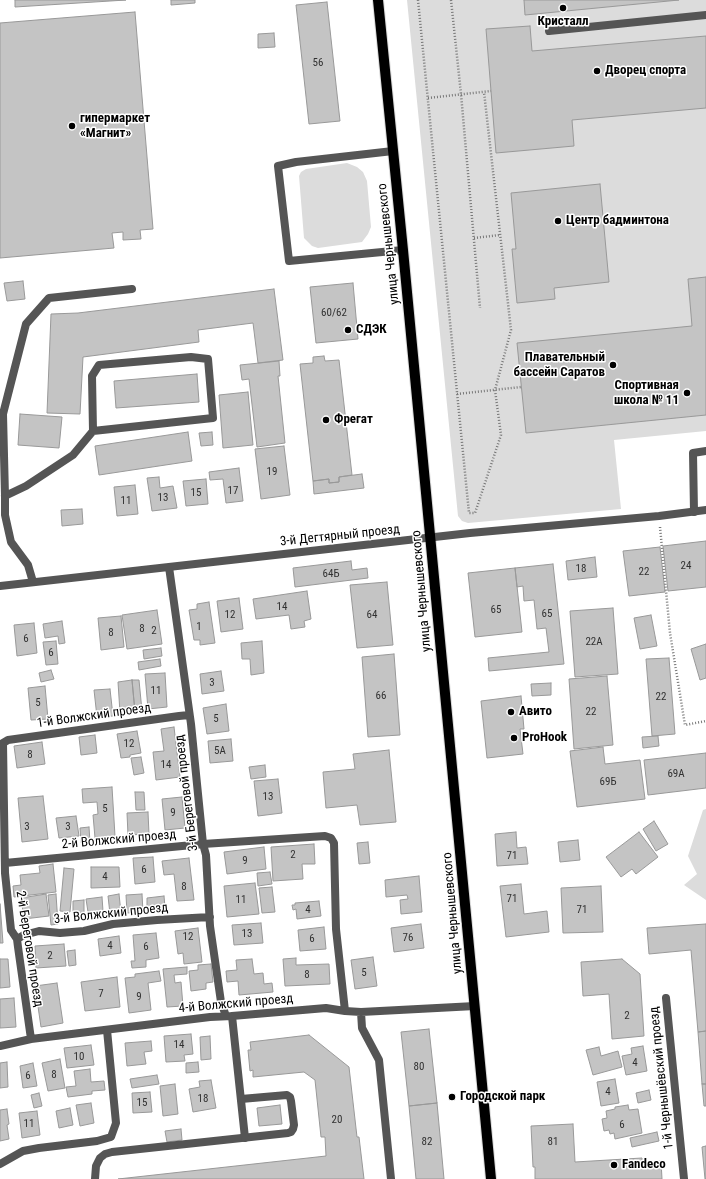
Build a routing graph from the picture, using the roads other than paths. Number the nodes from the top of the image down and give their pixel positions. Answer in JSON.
{"nodes":[{"id":1,"x":378,"y":0,"type":"edge"},
{"id":2,"x":706,"y":15,"type":"edge"},
{"id":3,"x":549,"y":31,"type":"dead end"},
{"id":4,"x":393,"y":152,"type":"junction"},
{"id":5,"x":403,"y":250,"type":"junction"},
{"id":6,"x":132,"y":289,"type":"dead end"},
{"id":7,"x":93,"y":431,"type":"junction"},
{"id":8,"x":706,"y":451,"type":"edge"},
{"id":9,"x":5,"y":496,"type":"junction"},
{"id":10,"x":706,"y":510,"type":"edge"},
{"id":11,"x":694,"y":512,"type":"junction"},
{"id":12,"x":430,"y":538,"type":"junction"},
{"id":13,"x":169,"y":567,"type":"junction"},
{"id":14,"x":33,"y":582,"type":"junction"},
{"id":15,"x":0,"y":586,"type":"edge"},
{"id":16,"x":189,"y":715,"type":"junction"},
{"id":17,"x":3,"y":743,"type":"joint"},
{"id":18,"x":203,"y":844,"type":"junction"},
{"id":19,"x":5,"y":862,"type":"junction"},
{"id":20,"x":210,"y":917,"type":"junction"},
{"id":21,"x":17,"y":939,"type":"junction"},
{"id":22,"x":666,"y":998,"type":"dead end"},
{"id":23,"x":474,"y":1006,"type":"junction"},
{"id":24,"x":346,"y":1011,"type":"junction"},
{"id":25,"x":360,"y":1012,"type":"junction"},
{"id":26,"x":229,"y":1016,"type":"junction"},
{"id":27,"x":107,"y":1030,"type":"junction"},
{"id":28,"x":30,"y":1040,"type":"junction"},
{"id":29,"x":0,"y":1046,"type":"edge"},
{"id":30,"x":241,"y":1099,"type":"junction"},
{"id":31,"x":245,"y":1138,"type":"junction"},
{"id":32,"x":0,"y":1164,"type":"edge"},
{"id":33,"x":95,"y":1179,"type":"edge"},
{"id":34,"x":391,"y":1179,"type":"edge"},
{"id":35,"x":491,"y":1179,"type":"edge"},
{"id":36,"x":684,"y":1179,"type":"edge"}],
"edges":[{"from":1,"to":4,"type":"main road","name":"улица Чернышевского"},
{"from":2,"to":3,"type":"street"},
{"from":4,"to":5,"type":"main road","name":"улица Чернышевского"},
{"from":4,"to":5,"type":"street"},
{"from":5,"to":12,"type":"main road","name":"улица Чернышевского"},
{"from":6,"to":9,"type":"street"},
{"from":7,"to":7,"type":"street"},
{"from":7,"to":9,"type":"street"},
{"from":8,"to":11,"type":"street"},
{"from":9,"to":14,"type":"street"},
{"from":10,"to":11,"type":"street","name":"3-й Дегтярный проезд"},
{"from":11,"to":12,"type":"street","name":"3-й Дегтярный проезд"},
{"from":12,"to":13,"type":"street","name":"3-й Дегтярный проезд"},
{"from":12,"to":23,"type":"main road","name":"улица Чернышевского"},
{"from":13,"to":14,"type":"street","name":"3-й Дегтярный проезд"},
{"from":13,"to":16,"type":"street","name":"3-й Береговой проезд"},
{"from":14,"to":15,"type":"street","name":"3-й Дегтярный проезд"},
{"from":16,"to":17,"type":"street","name":"1-й Волжский проезд"},
{"from":16,"to":18,"type":"street","name":"3-й Береговой проезд"},
{"from":17,"to":19,"type":"street","name":"2-й Береговой проезд"},
{"from":18,"to":19,"type":"street","name":"2-й Волжский проезд"},
{"from":18,"to":20,"type":"street","name":"3-й Береговой проезд"},
{"from":18,"to":24,"type":"street","name":"2-й Волжский проезд"},
{"from":19,"to":21,"type":"street","name":"2-й Береговой проезд"},
{"from":20,"to":21,"type":"street","name":"3-й Волжский проезд"},
{"from":20,"to":26,"type":"street","name":"3-й Береговой проезд"},
{"from":21,"to":28,"type":"street","name":"2-й Береговой проезд"},
{"from":22,"to":36,"type":"street","name":"1-й Чернышёвский проезд"},
{"from":23,"to":25,"type":"street","name":"4-й Волжский проезд"},
{"from":23,"to":35,"type":"main road","name":"улица Чернышевского"},
{"from":24,"to":25,"type":"street","name":"4-й Волжский проезд"},
{"from":24,"to":26,"type":"street","name":"4-й Волжский проезд"},
{"from":25,"to":34,"type":"street"},
{"from":26,"to":27,"type":"street","name":"4-й Волжский проезд"},
{"from":26,"to":30,"type":"street","name":"3-й Береговой проезд"},
{"from":27,"to":28,"type":"street","name":"4-й Волжский проезд"},
{"from":27,"to":32,"type":"street"},
{"from":28,"to":29,"type":"street","name":"4-й Волжский проезд"},
{"from":30,"to":31,"type":"street","name":"3-й Береговой проезд"},
{"from":30,"to":31,"type":"street"},
{"from":31,"to":33,"type":"street"}]}
